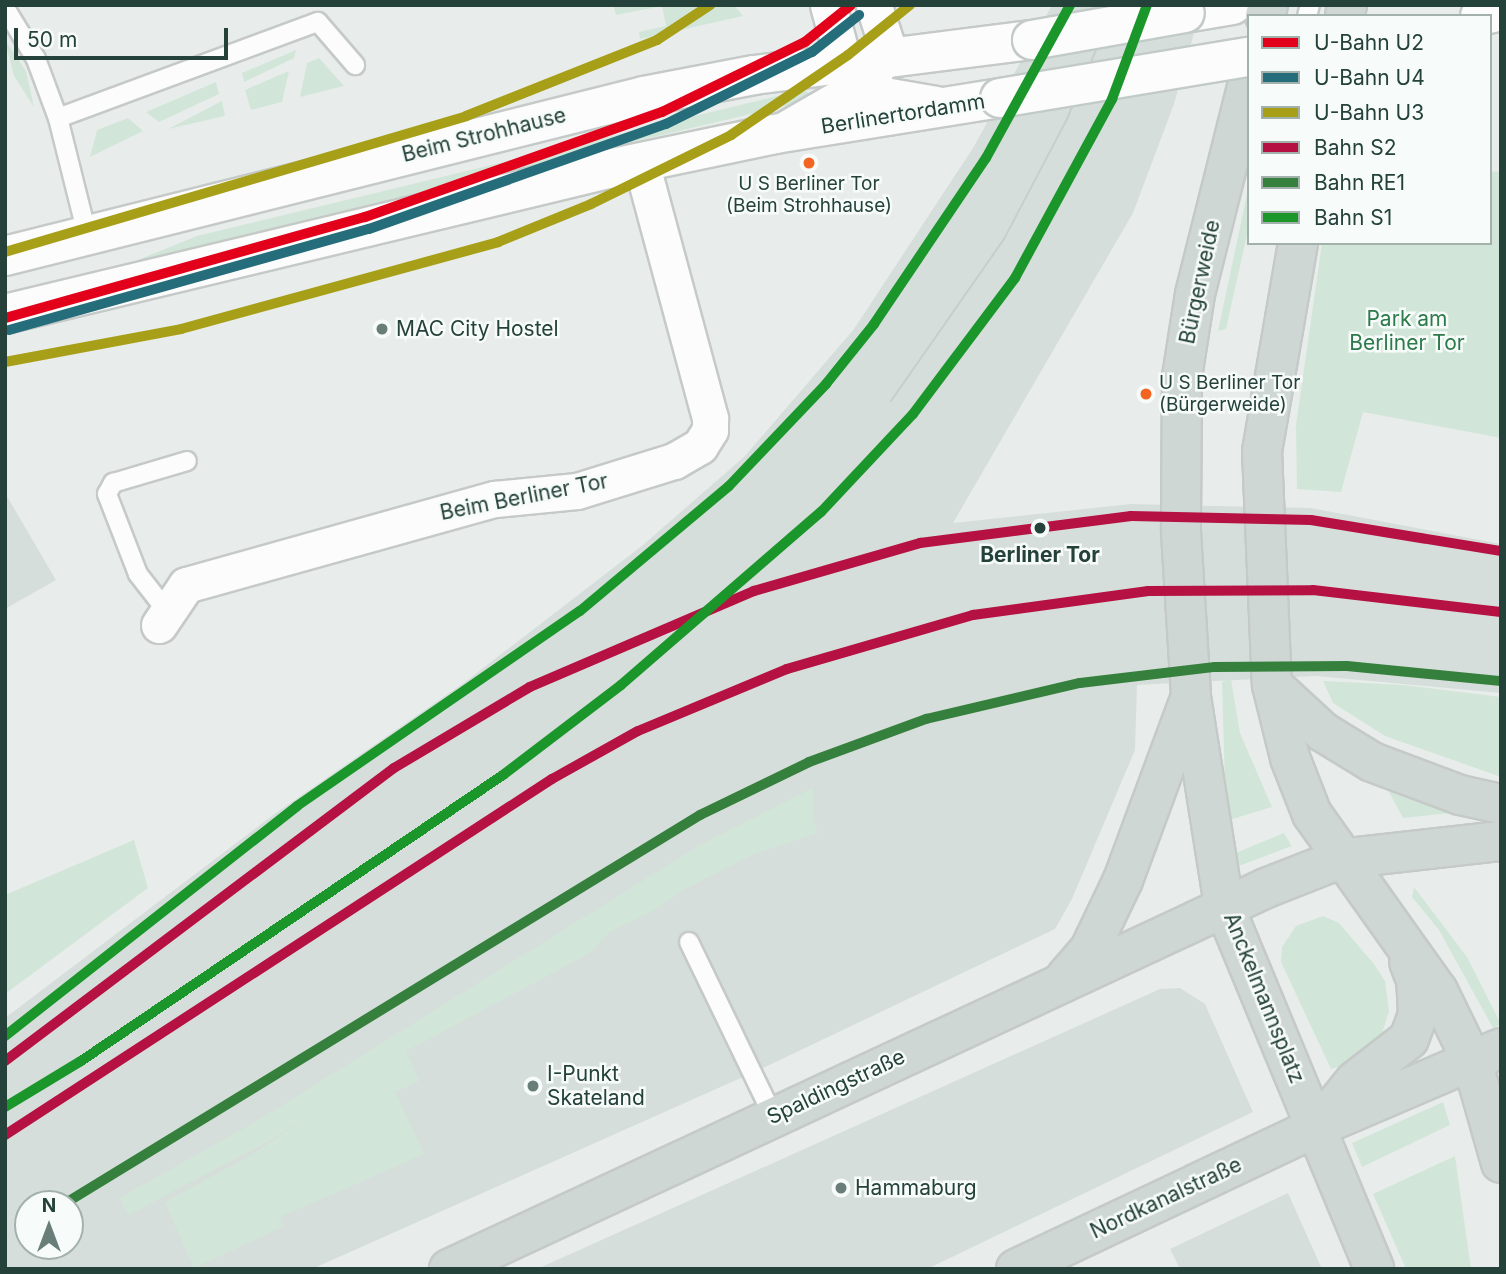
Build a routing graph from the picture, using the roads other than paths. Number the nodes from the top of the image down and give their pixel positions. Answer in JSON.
{"nodes":[{"id":1,"x":828,"y":5,"type":"edge"},
{"id":2,"x":874,"y":5,"type":"edge"},
{"id":3,"x":1231,"y":5,"type":"edge"},
{"id":4,"x":5,"y":8,"type":"edge"},
{"id":5,"x":1247,"y":57,"type":"edge"},
{"id":6,"x":355,"y":65,"type":"dead end"},
{"id":7,"x":863,"y":68,"type":"junction"},
{"id":8,"x":1247,"y":87,"type":"edge"},
{"id":9,"x":944,"y":105,"type":"junction"},
{"id":10,"x":58,"y":118,"type":"junction"},
{"id":11,"x":775,"y":134,"type":"junction"},
{"id":12,"x":641,"y":162,"type":"junction"},
{"id":13,"x":87,"y":234,"type":"junction"},
{"id":14,"x":1298,"y":245,"type":"edge"},
{"id":15,"x":5,"y":256,"type":"edge"},
{"id":16,"x":5,"y":314,"type":"edge"},
{"id":17,"x":187,"y":461,"type":"dead end"},
{"id":18,"x":162,"y":617,"type":"joint"},
{"id":19,"x":1272,"y":685,"type":"junction"},
{"id":20,"x":1191,"y":697,"type":"junction"},
{"id":21,"x":1501,"y":804,"type":"edge"},
{"id":22,"x":1501,"y":841,"type":"edge"},
{"id":23,"x":1340,"y":859,"type":"junction"},
{"id":24,"x":1224,"y":906,"type":"junction"},
{"id":25,"x":689,"y":942,"type":"dead end"},
{"id":26,"x":1401,"y":943,"type":"junction"},
{"id":27,"x":1053,"y":986,"type":"junction"},
{"id":28,"x":1486,"y":1055,"type":"edge"},
{"id":29,"x":773,"y":1116,"type":"junction"},
{"id":30,"x":1317,"y":1127,"type":"junction"},
{"id":31,"x":1501,"y":1163,"type":"edge"},
{"id":32,"x":449,"y":1269,"type":"edge"},
{"id":33,"x":1016,"y":1269,"type":"edge"},
{"id":34,"x":1374,"y":1269,"type":"edge"}],
"edges":[{"from":1,"to":7,"type":"street"},
{"from":2,"to":7,"type":"street"},
{"from":3,"to":7,"type":"main road","bridge":true},
{"from":4,"to":10,"type":"lane"},
{"from":5,"to":9,"type":"main road","name":"Berlinertordamm","bridge":true},
{"from":6,"to":10,"type":"lane"},
{"from":7,"to":9,"type":"street"},
{"from":7,"to":11,"type":"street"},
{"from":7,"to":13,"type":"main road","name":"Beim Strohhause"},
{"from":8,"to":20,"type":"main road","name":"Bürgerweide"},
{"from":9,"to":11,"type":"main road","name":"Berlinertordamm"},
{"from":10,"to":13,"type":"lane"},
{"from":11,"to":12,"type":"main road","name":"Berlinertordamm"},
{"from":12,"to":16,"type":"main road"},
{"from":12,"to":18,"type":"street","name":"Beim Berliner Tor"},
{"from":13,"to":15,"type":"main road","name":"Beim Strohhause"},
{"from":14,"to":19,"type":"main road"},
{"from":17,"to":18,"type":"lane"},
{"from":19,"to":21,"type":"main road"},
{"from":19,"to":23,"type":"main road"},
{"from":20,"to":24,"type":"main road","name":"Bürgerweide"},
{"from":20,"to":27,"type":"main road"},
{"from":22,"to":23,"type":"main road","name":"Anckelmannsplatz"},
{"from":23,"to":24,"type":"main road","name":"Anckelmannsplatz"},
{"from":23,"to":26,"type":"main road"},
{"from":24,"to":27,"type":"main road","name":"Spaldingstraße"},
{"from":24,"to":30,"type":"main road","name":"Anckelmannsplatz"},
{"from":25,"to":29,"type":"lane"},
{"from":26,"to":28,"type":"main road"},
{"from":26,"to":30,"type":"main road"},
{"from":27,"to":29,"type":"main road","name":"Spaldingstraße"},
{"from":28,"to":30,"type":"main road"},
{"from":28,"to":31,"type":"main road"},
{"from":29,"to":32,"type":"main road","name":"Spaldingstraße"},
{"from":30,"to":33,"type":"main road","name":"Nordkanalstraße"},
{"from":30,"to":34,"type":"main road","name":"Anckelmannsplatz"}]}
